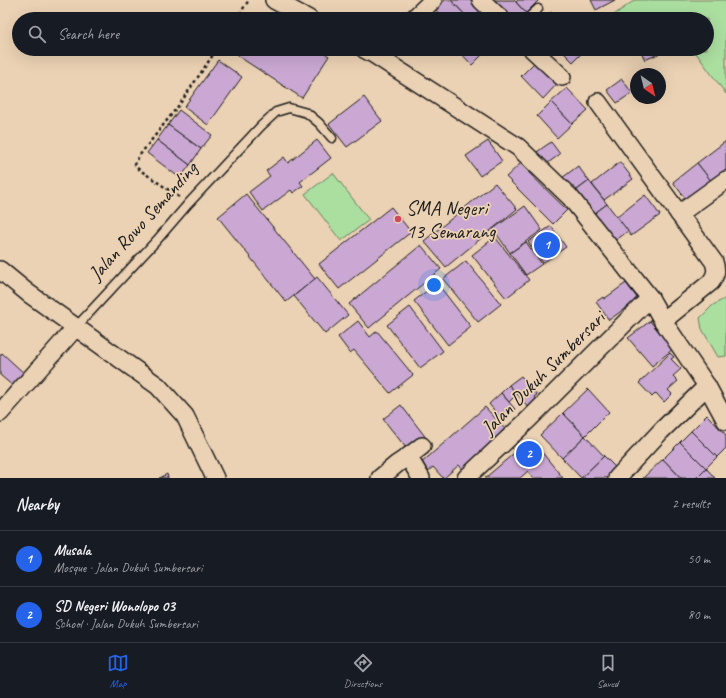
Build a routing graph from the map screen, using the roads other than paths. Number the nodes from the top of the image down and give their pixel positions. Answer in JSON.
{"nodes":[{"id":1,"x":274,"y":0,"type":"edge"},
{"id":2,"x":433,"y":0,"type":"edge"},
{"id":3,"x":481,"y":0,"type":"edge"},
{"id":4,"x":538,"y":9,"type":"dead end"},
{"id":5,"x":296,"y":12,"type":"edge"},
{"id":6,"x":420,"y":12,"type":"edge"},
{"id":7,"x":494,"y":12,"type":"edge"},
{"id":8,"x":535,"y":12,"type":"edge"},
{"id":9,"x":381,"y":56,"type":"edge"},
{"id":10,"x":540,"y":56,"type":"edge"},
{"id":11,"x":562,"y":77,"type":"dead end"},
{"id":12,"x":598,"y":102,"type":"dead end"},
{"id":13,"x":332,"y":138,"type":"dead end"},
{"id":14,"x":726,"y":180,"type":"edge"},
{"id":15,"x":679,"y":214,"type":"junction"},
{"id":16,"x":0,"y":270,"type":"edge"},
{"id":17,"x":650,"y":298,"type":"junction"},
{"id":18,"x":663,"y":320,"type":"junction"},
{"id":19,"x":76,"y":327,"type":"junction"},
{"id":20,"x":707,"y":386,"type":"junction"},
{"id":21,"x":1,"y":409,"type":"edge"},
{"id":22,"x":725,"y":418,"type":"edge"},
{"id":23,"x":422,"y":446,"type":"dead end"},
{"id":24,"x":403,"y":460,"type":"junction"},
{"id":25,"x":215,"y":478,"type":"edge"},
{"id":26,"x":380,"y":478,"type":"edge"},
{"id":27,"x":421,"y":478,"type":"edge"},
{"id":28,"x":466,"y":478,"type":"edge"},
{"id":29,"x":617,"y":478,"type":"edge"}],
"edges":[{"from":1,"to":5,"type":"street"},
{"from":2,"to":6,"type":"street"},
{"from":3,"to":7,"type":"street"},
{"from":4,"to":8,"type":"lane"},
{"from":9,"to":17,"type":"street"},
{"from":10,"to":11,"type":"street"},
{"from":12,"to":15,"type":"street"},
{"from":13,"to":19,"type":"lane","name":"Jalan Rowo Semanding"},
{"from":14,"to":15,"type":"street"},
{"from":15,"to":18,"type":"street"},
{"from":16,"to":19,"type":"street"},
{"from":17,"to":18,"type":"street"},
{"from":17,"to":28,"type":"street","name":"Jalan Dukuh Sumbersari"},
{"from":18,"to":20,"type":"street"},
{"from":19,"to":21,"type":"street","name":"Jalan Rowo Semanding"},
{"from":19,"to":25,"type":"street"},
{"from":20,"to":22,"type":"street"},
{"from":20,"to":29,"type":"street"},
{"from":23,"to":24,"type":"street"},
{"from":24,"to":26,"type":"street"},
{"from":24,"to":27,"type":"street"}]}
